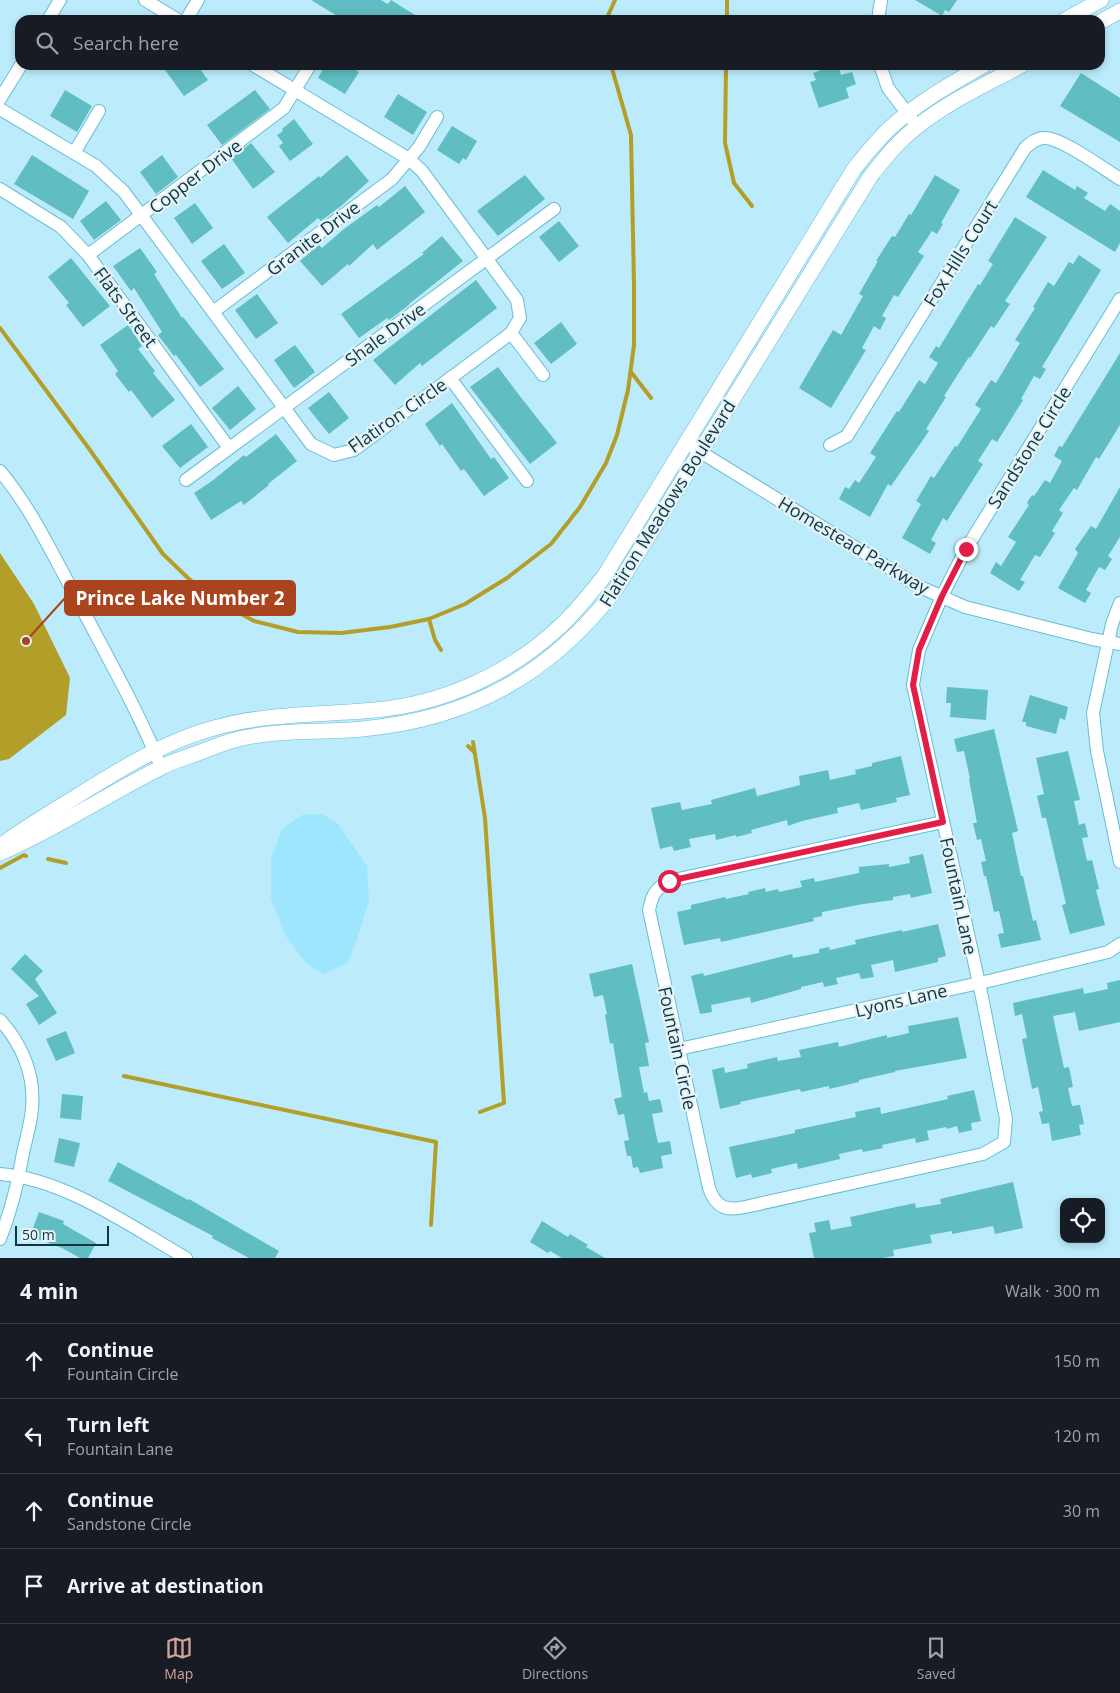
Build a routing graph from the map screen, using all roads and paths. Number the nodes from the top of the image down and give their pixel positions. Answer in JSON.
{"nodes":[{"id":1,"x":60,"y":0,"type":"edge"},
{"id":2,"x":145,"y":0,"type":"edge"},
{"id":3,"x":198,"y":0,"type":"edge"},
{"id":4,"x":881,"y":0,"type":"edge"},
{"id":5,"x":1101,"y":0,"type":"edge"},
{"id":6,"x":1120,"y":11,"type":"edge"},
{"id":7,"x":51,"y":15,"type":"edge"},
{"id":8,"x":170,"y":15,"type":"edge"},
{"id":9,"x":189,"y":15,"type":"edge"},
{"id":10,"x":879,"y":15,"type":"edge"},
{"id":11,"x":1074,"y":15,"type":"edge"},
{"id":12,"x":1105,"y":19,"type":"edge"},
{"id":13,"x":18,"y":70,"type":"edge"},
{"id":14,"x":261,"y":70,"type":"edge"},
{"id":15,"x":307,"y":70,"type":"edge"},
{"id":16,"x":882,"y":70,"type":"edge"},
{"id":17,"x":975,"y":70,"type":"edge"},
{"id":18,"x":1013,"y":70,"type":"edge"},
{"id":19,"x":295,"y":90,"type":"junction"},
{"id":20,"x":0,"y":99,"type":"edge"},
{"id":21,"x":0,"y":109,"type":"edge"},
{"id":22,"x":99,"y":112,"type":"dead end"},
{"id":23,"x":907,"y":113,"type":"junction"},
{"id":24,"x":437,"y":118,"type":"dead end"},
{"id":25,"x":917,"y":126,"type":"junction"},
{"id":26,"x":74,"y":153,"type":"junction"},
{"id":27,"x":409,"y":160,"type":"junction"},
{"id":28,"x":1120,"y":178,"type":"edge"},
{"id":29,"x":0,"y":189,"type":"edge"},
{"id":30,"x":554,"y":209,"type":"dead end"},
{"id":31,"x":141,"y":216,"type":"junction"},
{"id":32,"x":88,"y":256,"type":"junction"},
{"id":33,"x":486,"y":260,"type":"junction"},
{"id":34,"x":1120,"y":299,"type":"edge"},
{"id":35,"x":213,"y":312,"type":"junction"},
{"id":36,"x":511,"y":332,"type":"junction"},
{"id":37,"x":543,"y":375,"type":"dead end"},
{"id":38,"x":450,"y":378,"type":"junction"},
{"id":39,"x":284,"y":409,"type":"junction"},
{"id":40,"x":686,"y":443,"type":"junction"},
{"id":41,"x":830,"y":445,"type":"dead end"},
{"id":42,"x":229,"y":448,"type":"junction"},
{"id":43,"x":700,"y":452,"type":"junction"},
{"id":44,"x":0,"y":471,"type":"edge"},
{"id":45,"x":186,"y":480,"type":"dead end"},
{"id":46,"x":527,"y":481,"type":"dead end"},
{"id":47,"x":942,"y":596,"type":"junction"},
{"id":48,"x":1120,"y":603,"type":"edge"},
{"id":49,"x":1114,"y":643,"type":"edge"},
{"id":50,"x":155,"y":751,"type":"junction"},
{"id":51,"x":162,"y":767,"type":"junction"},
{"id":52,"x":943,"y":822,"type":"junction"},
{"id":53,"x":0,"y":846,"type":"edge"},
{"id":54,"x":0,"y":853,"type":"edge"},
{"id":55,"x":1120,"y":862,"type":"edge"},
{"id":56,"x":1120,"y":944,"type":"edge"},
{"id":57,"x":978,"y":983,"type":"junction"},
{"id":58,"x":0,"y":1020,"type":"edge"},
{"id":59,"x":679,"y":1050,"type":"junction"},
{"id":60,"x":1004,"y":1142,"type":"joint"},
{"id":61,"x":0,"y":1174,"type":"edge"},
{"id":62,"x":19,"y":1175,"type":"junction"},
{"id":63,"x":0,"y":1239,"type":"edge"},
{"id":64,"x":186,"y":1258,"type":"edge"}],
"edges":[{"from":1,"to":7,"type":"street"},
{"from":2,"to":8,"type":"street"},
{"from":3,"to":9,"type":"street"},
{"from":4,"to":10,"type":"street"},
{"from":5,"to":11,"type":"street"},
{"from":6,"to":12,"type":"street"},
{"from":13,"to":20,"type":"street"},
{"from":14,"to":19,"type":"street"},
{"from":15,"to":19,"type":"street","name":"Copper Drive"},
{"from":16,"to":23,"type":"street"},
{"from":17,"to":23,"type":"street","name":"Flatiron Meadows Boulevard"},
{"from":18,"to":25,"type":"street","name":"Flatiron Meadows Boulevard"},
{"from":19,"to":27,"type":"street"},
{"from":19,"to":31,"type":"street","name":"Copper Drive"},
{"from":21,"to":26,"type":"street","name":"Flatiron Circle"},
{"from":22,"to":26,"type":"street"},
{"from":23,"to":25,"type":"street"},
{"from":23,"to":40,"type":"street","name":"Flatiron Meadows Boulevard"},
{"from":24,"to":27,"type":"street","name":"Granite Drive"},
{"from":25,"to":43,"type":"street","name":"Flatiron Meadows Boulevard"},
{"from":26,"to":31,"type":"street","name":"Flatiron Circle"},
{"from":27,"to":33,"type":"street"},
{"from":27,"to":35,"type":"street","name":"Granite Drive"},
{"from":28,"to":41,"type":"street","name":"Fox Hills Court"},
{"from":29,"to":32,"type":"street","name":"Flats Street"},
{"from":30,"to":33,"type":"street","name":"Shale Drive"},
{"from":31,"to":32,"type":"street","name":"Copper Drive"},
{"from":31,"to":35,"type":"street","name":"Flatiron Circle"},
{"from":32,"to":42,"type":"street","name":"Flats Street"},
{"from":33,"to":36,"type":"street"},
{"from":33,"to":39,"type":"street","name":"Shale Drive"},
{"from":34,"to":47,"type":"street","name":"Sandstone Circle"},
{"from":35,"to":39,"type":"street","name":"Flatiron Circle"},
{"from":36,"to":37,"type":"street"},
{"from":36,"to":38,"type":"street","name":"Flatiron Circle"},
{"from":38,"to":39,"type":"street","name":"Flatiron Circle"},
{"from":38,"to":46,"type":"street"},
{"from":39,"to":42,"type":"street","name":"Shale Drive"},
{"from":40,"to":43,"type":"street","name":"Homestead Parkway"},
{"from":40,"to":50,"type":"street","name":"Flatiron Meadows Boulevard"},
{"from":42,"to":45,"type":"street","name":"Shale Drive"},
{"from":43,"to":47,"type":"street","name":"Homestead Parkway"},
{"from":43,"to":51,"type":"street","name":"Flatiron Meadows Boulevard"},
{"from":44,"to":50,"type":"street"},
{"from":47,"to":49,"type":"street","name":"Homestead Parkway"},
{"from":47,"to":52,"type":"street","name":"Fountain Lane"},
{"from":48,"to":49,"type":"street"},
{"from":49,"to":55,"type":"street"},
{"from":50,"to":51,"type":"street"},
{"from":50,"to":53,"type":"street","name":"Flatiron Meadows Boulevard"},
{"from":51,"to":54,"type":"street","name":"Flatiron Meadows Boulevard"},
{"from":52,"to":57,"type":"street","name":"Fountain Lane"},
{"from":52,"to":59,"type":"street","name":"Fountain Circle"},
{"from":56,"to":57,"type":"street","name":"Lyons Lane"},
{"from":57,"to":59,"type":"street","name":"Lyons Lane"},
{"from":57,"to":60,"type":"street","name":"Fountain Lane"},
{"from":58,"to":62,"type":"street"},
{"from":59,"to":60,"type":"street","name":"Fountain Circle"},
{"from":61,"to":62,"type":"street"},
{"from":62,"to":63,"type":"street"},
{"from":62,"to":64,"type":"street"}]}
